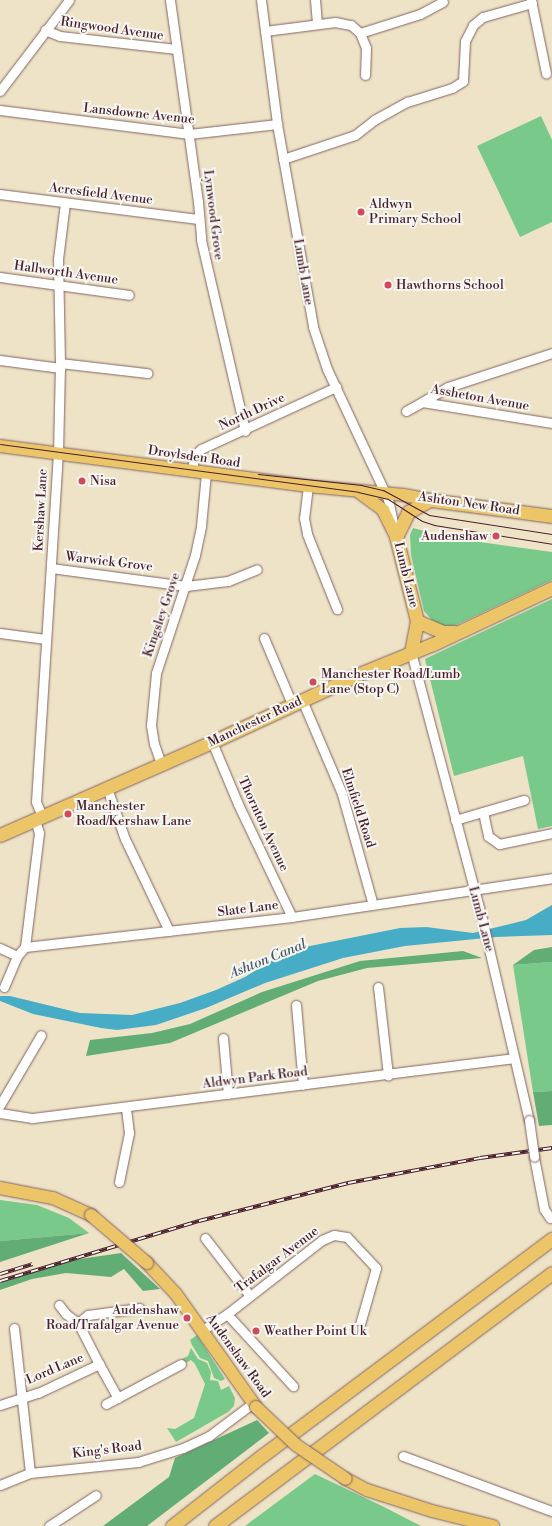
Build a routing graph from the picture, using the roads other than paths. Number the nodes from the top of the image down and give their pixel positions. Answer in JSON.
{"nodes":[{"id":1,"x":68,"y":0,"type":"edge"},
{"id":2,"x":170,"y":0,"type":"edge"},
{"id":3,"x":261,"y":0,"type":"edge"},
{"id":4,"x":315,"y":0,"type":"edge"},
{"id":5,"x":532,"y":1,"type":"edge"},
{"id":6,"x":443,"y":2,"type":"dead end"},
{"id":7,"x":317,"y":23,"type":"junction"},
{"id":8,"x":45,"y":30,"type":"junction"},
{"id":9,"x":265,"y":31,"type":"junction"},
{"id":10,"x":360,"y":32,"type":"junction"},
{"id":11,"x":176,"y":50,"type":"junction"},
{"id":12,"x":546,"y":73,"type":"dead end"},
{"id":13,"x":365,"y":75,"type":"dead end"},
{"id":14,"x":0,"y":90,"type":"edge"},
{"id":15,"x":0,"y":110,"type":"edge"},
{"id":16,"x":277,"y":124,"type":"junction"},
{"id":17,"x":189,"y":134,"type":"junction"},
{"id":18,"x":283,"y":159,"type":"junction"},
{"id":19,"x":0,"y":194,"type":"edge"},
{"id":20,"x":65,"y":204,"type":"junction"},
{"id":21,"x":199,"y":219,"type":"junction"},
{"id":22,"x":0,"y":277,"type":"edge"},
{"id":23,"x":58,"y":285,"type":"junction"},
{"id":24,"x":129,"y":295,"type":"dead end"},
{"id":25,"x":552,"y":353,"type":"edge"},
{"id":26,"x":0,"y":360,"type":"edge"},
{"id":27,"x":60,"y":366,"type":"junction"},
{"id":28,"x":147,"y":373,"type":"dead end"},
{"id":29,"x":336,"y":387,"type":"junction"},
{"id":30,"x":422,"y":402,"type":"junction"},
{"id":31,"x":406,"y":411,"type":"dead end"},
{"id":32,"x":552,"y":423,"type":"edge"},
{"id":33,"x":245,"y":430,"type":"junction"},
{"id":34,"x":0,"y":446,"type":"edge"},
{"id":35,"x":58,"y":453,"type":"junction"},
{"id":36,"x":192,"y":471,"type":"junction"},
{"id":37,"x":206,"y":473,"type":"junction"},
{"id":38,"x":308,"y":486,"type":"junction"},
{"id":39,"x":358,"y":492,"type":"junction"},
{"id":40,"x":385,"y":494,"type":"junction"},
{"id":41,"x":430,"y":500,"type":"junction"},
{"id":42,"x":552,"y":516,"type":"edge"},
{"id":43,"x":395,"y":533,"type":"junction"},
{"id":44,"x":51,"y":568,"type":"junction"},
{"id":45,"x":257,"y":569,"type":"dead end"},
{"id":46,"x":186,"y":586,"type":"junction"},
{"id":47,"x":552,"y":588,"type":"edge"},
{"id":48,"x":337,"y":609,"type":"dead end"},
{"id":49,"x":417,"y":621,"type":"junction"},
{"id":50,"x":454,"y":632,"type":"junction"},
{"id":51,"x":0,"y":633,"type":"edge"},
{"id":52,"x":264,"y":638,"type":"dead end"},
{"id":53,"x":46,"y":639,"type":"junction"},
{"id":54,"x":411,"y":652,"type":"junction"},
{"id":55,"x":297,"y":702,"type":"junction"},
{"id":56,"x":212,"y":742,"type":"junction"},
{"id":57,"x":161,"y":764,"type":"junction"},
{"id":58,"x":107,"y":788,"type":"junction"},
{"id":59,"x":524,"y":800,"type":"dead end"},
{"id":60,"x":484,"y":812,"type":"junction"},
{"id":61,"x":38,"y":818,"type":"junction"},
{"id":62,"x":455,"y":820,"type":"junction"},
{"id":63,"x":552,"y":833,"type":"edge"},
{"id":64,"x":0,"y":835,"type":"edge"},
{"id":65,"x":552,"y":878,"type":"edge"},
{"id":66,"x":473,"y":891,"type":"junction"},
{"id":67,"x":373,"y":905,"type":"junction"},
{"id":68,"x":292,"y":917,"type":"junction"},
{"id":69,"x":168,"y":932,"type":"junction"},
{"id":70,"x":25,"y":947,"type":"junction"},
{"id":71,"x":0,"y":948,"type":"edge"},
{"id":72,"x":17,"y":956,"type":"junction"},
{"id":73,"x":4,"y":986,"type":"dead end"},
{"id":74,"x":378,"y":987,"type":"dead end"},
{"id":75,"x":296,"y":1005,"type":"dead end"},
{"id":76,"x":41,"y":1035,"type":"dead end"},
{"id":77,"x":223,"y":1038,"type":"dead end"},
{"id":78,"x":512,"y":1058,"type":"junction"},
{"id":79,"x":388,"y":1075,"type":"junction"},
{"id":80,"x":303,"y":1086,"type":"junction"},
{"id":81,"x":228,"y":1094,"type":"junction"},
{"id":82,"x":0,"y":1105,"type":"edge"},
{"id":83,"x":126,"y":1107,"type":"junction"},
{"id":84,"x":0,"y":1113,"type":"edge"},
{"id":85,"x":119,"y":1182,"type":"dead end"},
{"id":86,"x":0,"y":1188,"type":"edge"},
{"id":87,"x":550,"y":1218,"type":"dead end"},
{"id":88,"x":205,"y":1238,"type":"dead end"},
{"id":89,"x":552,"y":1239,"type":"edge"},
{"id":90,"x":552,"y":1273,"type":"edge"},
{"id":91,"x":250,"y":1296,"type":"junction"},
{"id":92,"x":59,"y":1305,"type":"dead end"},
{"id":93,"x":140,"y":1308,"type":"dead end"},
{"id":94,"x":227,"y":1314,"type":"junction"},
{"id":95,"x":78,"y":1323,"type":"junction"},
{"id":96,"x":360,"y":1324,"type":"dead end"},
{"id":97,"x":14,"y":1328,"type":"dead end"},
{"id":98,"x":201,"y":1331,"type":"junction"},
{"id":99,"x":99,"y":1364,"type":"junction"},
{"id":100,"x":181,"y":1364,"type":"dead end"},
{"id":101,"x":293,"y":1386,"type":"dead end"},
{"id":102,"x":23,"y":1396,"type":"junction"},
{"id":103,"x":118,"y":1398,"type":"junction"},
{"id":104,"x":106,"y":1404,"type":"dead end"},
{"id":105,"x":0,"y":1405,"type":"edge"},
{"id":106,"x":255,"y":1405,"type":"junction"},
{"id":107,"x":403,"y":1456,"type":"dead end"},
{"id":108,"x":30,"y":1473,"type":"junction"},
{"id":109,"x":0,"y":1485,"type":"edge"},
{"id":110,"x":96,"y":1496,"type":"dead end"},
{"id":111,"x":552,"y":1511,"type":"edge"},
{"id":112,"x":49,"y":1526,"type":"edge"},
{"id":113,"x":172,"y":1526,"type":"edge"},
{"id":114,"x":215,"y":1526,"type":"edge"},
{"id":115,"x":493,"y":1526,"type":"edge"}],
"edges":[{"from":1,"to":8,"type":"street"},
{"from":2,"to":11,"type":"street","name":"Lynwood Grove"},
{"from":3,"to":9,"type":"street","name":"Lumb Lane"},
{"from":4,"to":7,"type":"street"},
{"from":5,"to":12,"type":"street"},
{"from":5,"to":18,"type":"street"},
{"from":6,"to":10,"type":"street"},
{"from":7,"to":9,"type":"street"},
{"from":7,"to":10,"type":"street"},
{"from":8,"to":11,"type":"street","name":"Ringwood Avenue"},
{"from":8,"to":14,"type":"street"},
{"from":9,"to":16,"type":"street","name":"Lumb Lane"},
{"from":10,"to":13,"type":"street"},
{"from":11,"to":17,"type":"street","name":"Lynwood Grove"},
{"from":15,"to":17,"type":"street","name":"Lansdowne Avenue"},
{"from":16,"to":17,"type":"street","name":"Lansdowne Avenue"},
{"from":16,"to":18,"type":"street","name":"Lumb Lane"},
{"from":17,"to":21,"type":"street","name":"Lynwood Grove"},
{"from":18,"to":29,"type":"street","name":"Lumb Lane"},
{"from":19,"to":20,"type":"street","name":"Acresfield Avenue"},
{"from":20,"to":21,"type":"street","name":"Acresfield Avenue"},
{"from":20,"to":23,"type":"street","name":"Kershaw Lane"},
{"from":21,"to":33,"type":"street","name":"Lynwood Grove"},
{"from":22,"to":23,"type":"street","name":"Hallworth Avenue"},
{"from":23,"to":24,"type":"street","name":"Hallworth Avenue"},
{"from":23,"to":27,"type":"street","name":"Kershaw Lane"},
{"from":25,"to":30,"type":"street","name":"Assheton Avenue"},
{"from":26,"to":27,"type":"street"},
{"from":27,"to":28,"type":"street"},
{"from":27,"to":35,"type":"street","name":"Kershaw Lane"},
{"from":29,"to":33,"type":"street","name":"North Drive"},
{"from":29,"to":40,"type":"street","name":"Lumb Lane"},
{"from":30,"to":31,"type":"street"},
{"from":30,"to":32,"type":"street","name":"Assheton Avenue"},
{"from":33,"to":36,"type":"street","name":"North Drive"},
{"from":34,"to":35,"type":"main road","name":"Droylsden Road"},
{"from":35,"to":36,"type":"main road","name":"Droylsden Road"},
{"from":35,"to":44,"type":"street","name":"Kershaw Lane"},
{"from":36,"to":37,"type":"main road","name":"Droylsden Road"},
{"from":37,"to":38,"type":"main road","name":"Droylsden Road"},
{"from":37,"to":46,"type":"street","name":"Kingsley Grove"},
{"from":38,"to":39,"type":"main road","name":"Droylsden Road"},
{"from":38,"to":48,"type":"street"},
{"from":39,"to":40,"type":"main road","name":"Droylsden Road"},
{"from":39,"to":43,"type":"main road","name":"Lumb Lane"},
{"from":40,"to":41,"type":"main road","name":"Ashton New Road"},
{"from":40,"to":43,"type":"street","name":"Lumb Lane"},
{"from":41,"to":42,"type":"highway","name":"Ashton New Road"},
{"from":41,"to":43,"type":"highway"},
{"from":43,"to":49,"type":"highway","name":"Lumb Lane"},
{"from":44,"to":46,"type":"street","name":"Warwick Grove"},
{"from":44,"to":53,"type":"street","name":"Kershaw Lane"},
{"from":45,"to":46,"type":"street","name":"Warwick Grove"},
{"from":46,"to":57,"type":"street","name":"Kingsley Grove"},
{"from":47,"to":50,"type":"highway","name":"Manchester Road"},
{"from":49,"to":50,"type":"highway","name":"Lumb Lane"},
{"from":49,"to":54,"type":"highway","name":"Lumb Lane"},
{"from":50,"to":54,"type":"highway","name":"Manchester Road"},
{"from":51,"to":53,"type":"street"},
{"from":52,"to":55,"type":"street","name":"Elmfield Road"},
{"from":53,"to":61,"type":"street","name":"Kershaw Lane"},
{"from":54,"to":55,"type":"highway","name":"Manchester Road"},
{"from":54,"to":62,"type":"street","name":"Lumb Lane"},
{"from":55,"to":56,"type":"highway","name":"Manchester Road"},
{"from":55,"to":67,"type":"street","name":"Elmfield Road"},
{"from":56,"to":57,"type":"highway","name":"Manchester Road"},
{"from":56,"to":68,"type":"street","name":"Thornton Avenue"},
{"from":57,"to":58,"type":"highway","name":"Manchester Road"},
{"from":58,"to":61,"type":"highway","name":"Manchester Road"},
{"from":58,"to":69,"type":"street"},
{"from":59,"to":60,"type":"street"},
{"from":60,"to":62,"type":"street"},
{"from":60,"to":63,"type":"street"},
{"from":61,"to":64,"type":"highway","name":"Manchester Road"},
{"from":61,"to":70,"type":"street","name":"Kershaw Lane"},
{"from":62,"to":66,"type":"street","name":"Lumb Lane"},
{"from":65,"to":66,"type":"street","name":"Slate Lane"},
{"from":66,"to":67,"type":"street","name":"Slate Lane"},
{"from":66,"to":78,"type":"street","name":"Lumb Lane"},
{"from":67,"to":68,"type":"street","name":"Slate Lane"},
{"from":68,"to":69,"type":"street","name":"Slate Lane"},
{"from":69,"to":70,"type":"street","name":"Slate Lane"},
{"from":70,"to":72,"type":"street"},
{"from":71,"to":72,"type":"street"},
{"from":72,"to":73,"type":"street"},
{"from":74,"to":79,"type":"street"},
{"from":75,"to":80,"type":"street"},
{"from":76,"to":82,"type":"street"},
{"from":77,"to":81,"type":"street"},
{"from":78,"to":79,"type":"street","name":"Aldwyn Park Road"},
{"from":78,"to":87,"type":"street","name":"Lumb Lane","bridge":true},
{"from":79,"to":80,"type":"street","name":"Aldwyn Park Road"},
{"from":80,"to":81,"type":"street","name":"Aldwyn Park Road"},
{"from":81,"to":83,"type":"street","name":"Aldwyn Park Road"},
{"from":83,"to":84,"type":"street","name":"Aldwyn Park Road"},
{"from":83,"to":85,"type":"street"},
{"from":86,"to":98,"type":"main road","name":"Audenshaw Road","bridge":true},
{"from":88,"to":91,"type":"street"},
{"from":89,"to":113,"type":"highway"},
{"from":90,"to":114,"type":"highway"},
{"from":91,"to":94,"type":"street","name":"Trafalgar Avenue"},
{"from":91,"to":96,"type":"street","name":"Trafalgar Avenue"},
{"from":92,"to":95,"type":"street","name":"Lord Lane"},
{"from":93,"to":95,"type":"street"},
{"from":94,"to":98,"type":"street","name":"Trafalgar Avenue"},
{"from":94,"to":101,"type":"street","name":"Audenshaw Road"},
{"from":95,"to":99,"type":"street","name":"Lord Lane"},
{"from":97,"to":102,"type":"street"},
{"from":98,"to":106,"type":"main road","name":"Audenshaw Road"},
{"from":99,"to":102,"type":"street","name":"Lord Lane"},
{"from":99,"to":103,"type":"street"},
{"from":100,"to":103,"type":"street"},
{"from":102,"to":105,"type":"street","name":"Lord Lane"},
{"from":102,"to":108,"type":"street"},
{"from":103,"to":104,"type":"street"},
{"from":106,"to":108,"type":"street","name":"King's Road"},
{"from":106,"to":115,"type":"main road","name":"Audenshaw Road","bridge":true},
{"from":107,"to":111,"type":"street"},
{"from":108,"to":109,"type":"street","name":"King's Road"},
{"from":110,"to":112,"type":"street"}]}
